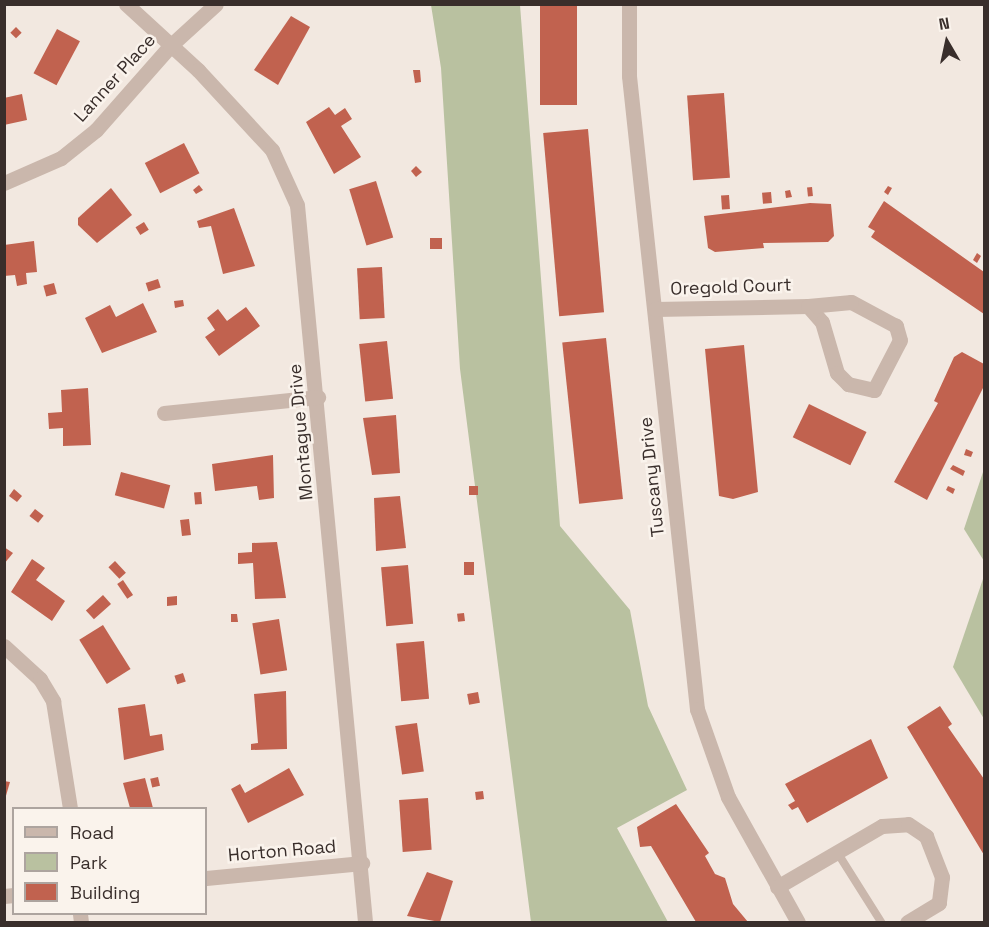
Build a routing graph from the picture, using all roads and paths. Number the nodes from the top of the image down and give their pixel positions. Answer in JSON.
{"nodes":[{"id":1,"x":126,"y":4,"type":"edge"},
{"id":2,"x":216,"y":4,"type":"edge"},
{"id":3,"x":629,"y":4,"type":"edge"},
{"id":4,"x":170,"y":46,"type":"junction"},
{"id":5,"x":4,"y":183,"type":"edge"},
{"id":6,"x":808,"y":306,"type":"junction"},
{"id":7,"x":655,"y":309,"type":"junction"},
{"id":8,"x":318,"y":397,"type":"junction"},
{"id":9,"x":164,"y":413,"type":"dead end"},
{"id":10,"x":4,"y":646,"type":"edge"},
{"id":11,"x":70,"y":807,"type":"edge"},
{"id":12,"x":837,"y":852,"type":"junction"},
{"id":13,"x":362,"y":863,"type":"junction"},
{"id":14,"x":207,"y":878,"type":"edge"},
{"id":15,"x":777,"y":887,"type":"junction"},
{"id":16,"x":365,"y":922,"type":"edge"},
{"id":17,"x":798,"y":922,"type":"edge"},
{"id":18,"x":881,"y":922,"type":"edge"},
{"id":19,"x":907,"y":922,"type":"edge"}],
"edges":[{"from":1,"to":4,"type":"street","name":"Montague Drive"},
{"from":2,"to":4,"type":"street","name":"Lanner Place"},
{"from":3,"to":7,"type":"street","name":"Tuscany Drive"},
{"from":4,"to":5,"type":"street","name":"Lanner Place"},
{"from":4,"to":8,"type":"street","name":"Montague Drive"},
{"from":6,"to":6,"type":"street","name":"Oregold Court"},
{"from":6,"to":7,"type":"street","name":"Oregold Court"},
{"from":7,"to":15,"type":"street","name":"Tuscany Drive"},
{"from":8,"to":9,"type":"street"},
{"from":8,"to":13,"type":"street","name":"Montague Drive"},
{"from":10,"to":11,"type":"street"},
{"from":12,"to":15,"type":"street"},
{"from":12,"to":18,"type":"lane"},
{"from":12,"to":19,"type":"street"},
{"from":13,"to":14,"type":"street","name":"Horton Road"},
{"from":13,"to":16,"type":"street","name":"Montague Drive"},
{"from":15,"to":17,"type":"street","name":"Tuscany Drive"}]}
